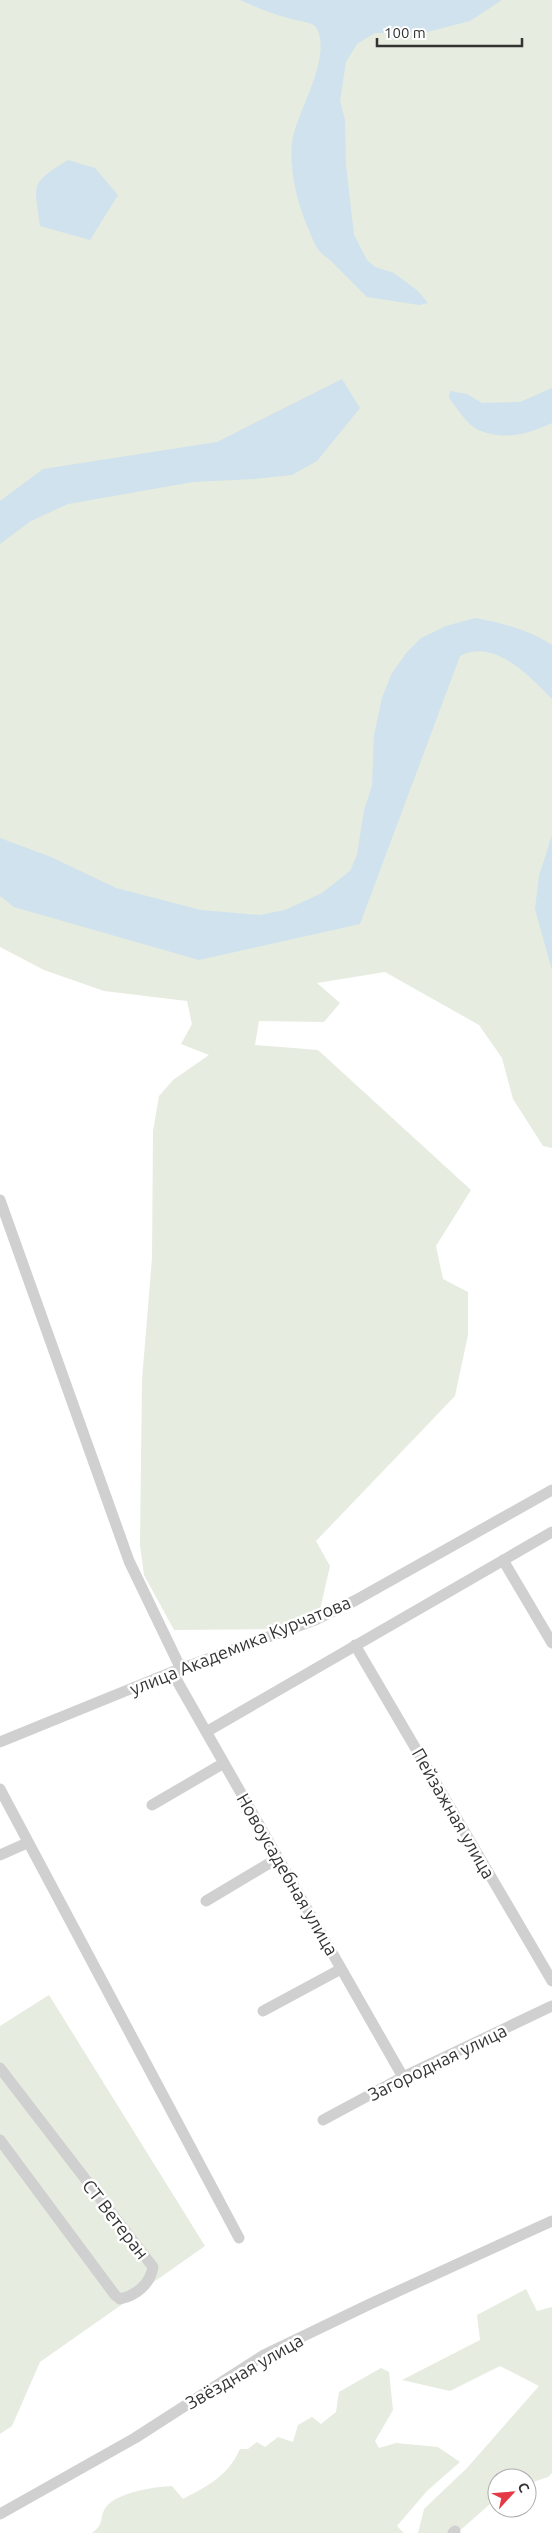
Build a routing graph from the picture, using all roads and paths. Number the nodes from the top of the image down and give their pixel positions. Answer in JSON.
{"nodes":[{"id":1,"x":0,"y":1200,"type":"edge"},
{"id":2,"x":552,"y":1490,"type":"edge"},
{"id":3,"x":552,"y":1532,"type":"edge"},
{"id":4,"x":504,"y":1560,"type":"junction"},
{"id":5,"x":552,"y":1643,"type":"edge"},
{"id":6,"x":356,"y":1646,"type":"junction"},
{"id":7,"x":176,"y":1670,"type":"junction"},
{"id":8,"x":206,"y":1732,"type":"junction"},
{"id":9,"x":0,"y":1742,"type":"edge"},
{"id":10,"x":224,"y":1763,"type":"junction"},
{"id":11,"x":0,"y":1789,"type":"edge"},
{"id":12,"x":152,"y":1805,"type":"dead end"},
{"id":13,"x":28,"y":1842,"type":"junction"},
{"id":14,"x":0,"y":1855,"type":"edge"},
{"id":15,"x":278,"y":1858,"type":"junction"},
{"id":16,"x":206,"y":1901,"type":"dead end"},
{"id":17,"x":341,"y":1968,"type":"junction"},
{"id":18,"x":552,"y":1981,"type":"edge"},
{"id":19,"x":552,"y":2006,"type":"edge"},
{"id":20,"x":263,"y":2011,"type":"dead end"},
{"id":21,"x":0,"y":2068,"type":"edge"},
{"id":22,"x":403,"y":2077,"type":"junction"},
{"id":23,"x":323,"y":2120,"type":"dead end"},
{"id":24,"x":0,"y":2140,"type":"edge"},
{"id":25,"x":552,"y":2222,"type":"edge"},
{"id":26,"x":239,"y":2238,"type":"dead end"},
{"id":27,"x":0,"y":2514,"type":"edge"}],
"edges":[{"from":1,"to":7,"type":"street","name":"Новоусадебная улица"},
{"from":2,"to":7,"type":"street","name":"улица Академика Курчатова"},
{"from":3,"to":4,"type":"street"},
{"from":4,"to":5,"type":"street"},
{"from":4,"to":6,"type":"street"},
{"from":6,"to":8,"type":"street"},
{"from":6,"to":18,"type":"street","name":"Пейзажная улица"},
{"from":7,"to":8,"type":"street","name":"Новоусадебная улица"},
{"from":7,"to":9,"type":"street","name":"улица Академика Курчатова"},
{"from":8,"to":10,"type":"street","name":"Новоусадебная улица"},
{"from":10,"to":12,"type":"street"},
{"from":10,"to":15,"type":"street","name":"Новоусадебная улица"},
{"from":11,"to":13,"type":"street"},
{"from":13,"to":14,"type":"street"},
{"from":13,"to":26,"type":"street"},
{"from":15,"to":16,"type":"street"},
{"from":15,"to":17,"type":"street","name":"Новоусадебная улица"},
{"from":17,"to":20,"type":"street"},
{"from":17,"to":22,"type":"street","name":"Новоусадебная улица"},
{"from":19,"to":22,"type":"street","name":"Загородная улица"},
{"from":21,"to":24,"type":"street","name":"СТ Ветеран"},
{"from":22,"to":23,"type":"street","name":"Загородная улица"},
{"from":25,"to":27,"type":"street","name":"Звёздная улица"}]}
